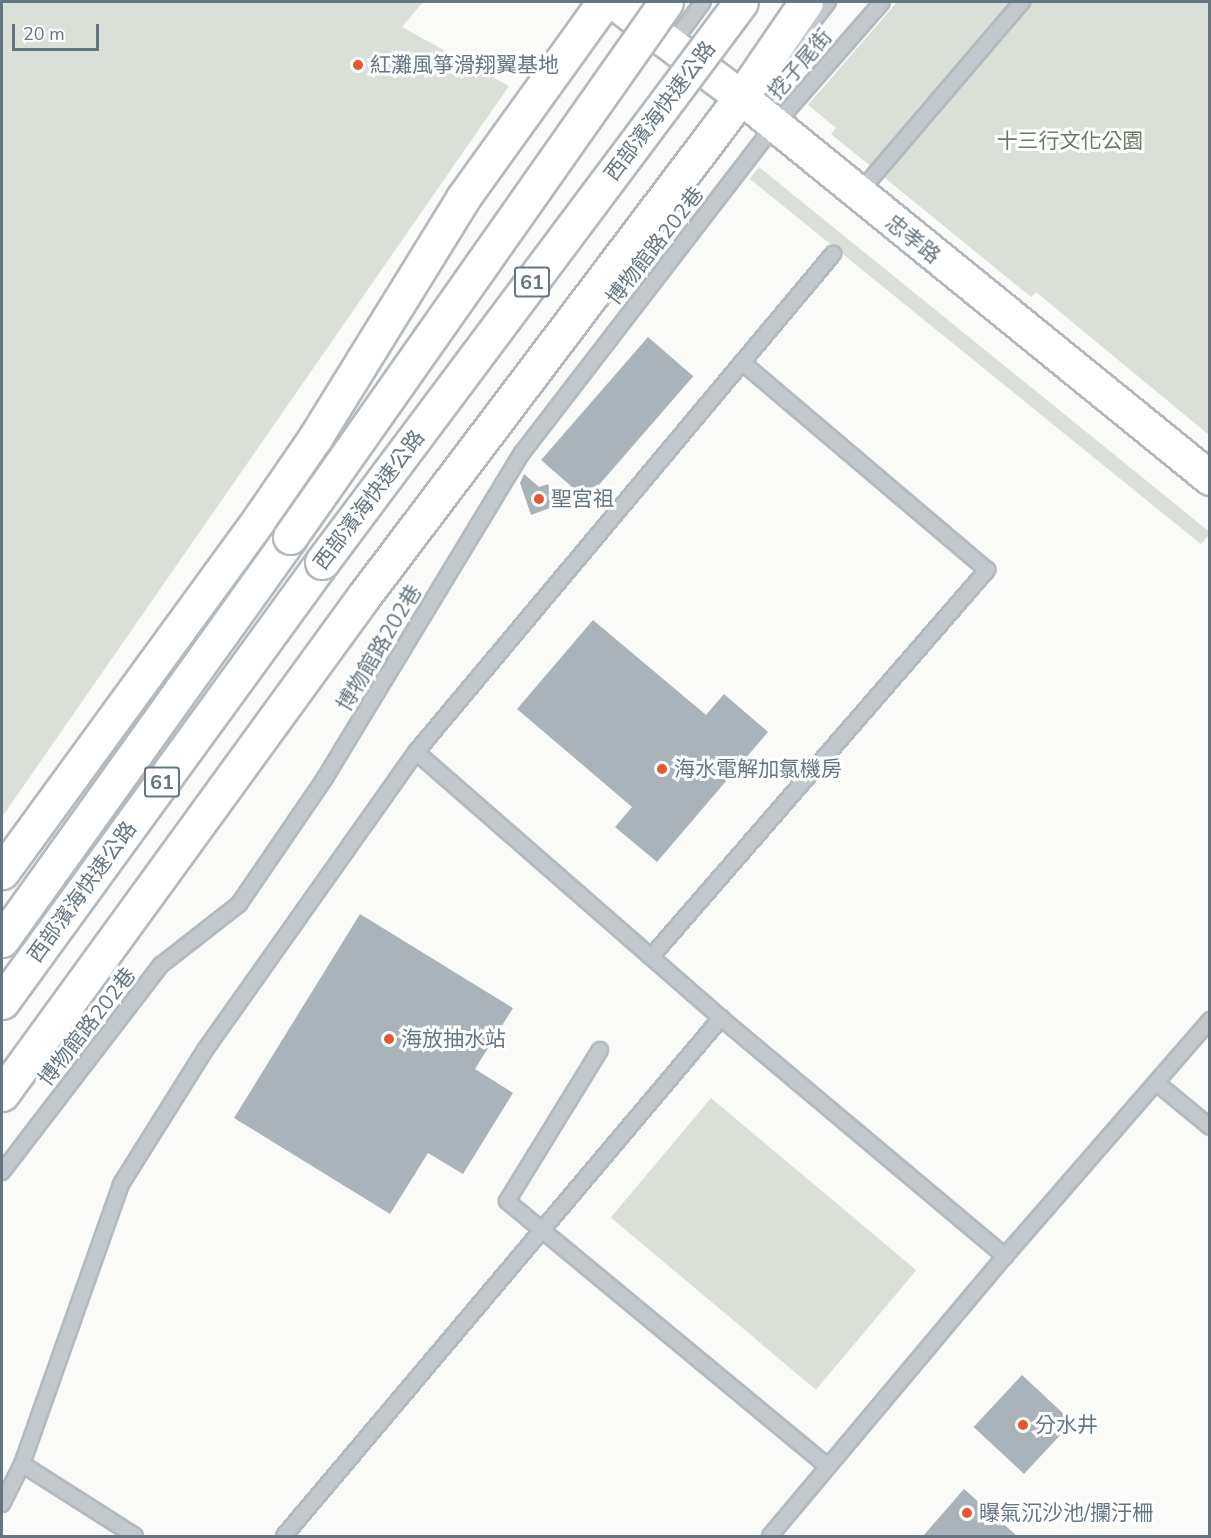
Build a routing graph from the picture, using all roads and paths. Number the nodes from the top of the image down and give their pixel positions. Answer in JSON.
{"nodes":[{"id":1,"x":604,"y":2,"type":"edge"},
{"id":2,"x":614,"y":2,"type":"edge"},
{"id":3,"x":666,"y":2,"type":"edge"},
{"id":4,"x":703,"y":2,"type":"edge"},
{"id":5,"x":741,"y":2,"type":"edge"},
{"id":6,"x":806,"y":2,"type":"edge"},
{"id":7,"x":828,"y":2,"type":"edge"},
{"id":8,"x":882,"y":2,"type":"edge"},
{"id":9,"x":1022,"y":2,"type":"edge"},
{"id":10,"x":672,"y":44,"type":"junction"},
{"id":11,"x":741,"y":97,"type":"junction"},
{"id":12,"x":774,"y":126,"type":"junction"},
{"id":13,"x":858,"y":194,"type":"junction"},
{"id":14,"x":833,"y":254,"type":"dead end"},
{"id":15,"x":742,"y":362,"type":"junction"},
{"id":16,"x":1209,"y":478,"type":"edge"},
{"id":17,"x":416,"y":752,"type":"junction"},
{"id":18,"x":2,"y":872,"type":"edge"},
{"id":19,"x":2,"y":940,"type":"edge"},
{"id":20,"x":651,"y":957,"type":"junction"},
{"id":21,"x":2,"y":1002,"type":"edge"},
{"id":22,"x":721,"y":1018,"type":"junction"},
{"id":23,"x":1209,"y":1020,"type":"edge"},
{"id":24,"x":600,"y":1050,"type":"dead end"},
{"id":25,"x":1158,"y":1084,"type":"junction"},
{"id":26,"x":2,"y":1094,"type":"edge"},
{"id":27,"x":1209,"y":1127,"type":"edge"},
{"id":28,"x":2,"y":1172,"type":"edge"},
{"id":29,"x":540,"y":1230,"type":"junction"},
{"id":30,"x":1005,"y":1256,"type":"junction"},
{"id":31,"x":22,"y":1464,"type":"junction"},
{"id":32,"x":827,"y":1466,"type":"junction"},
{"id":33,"x":2,"y":1504,"type":"edge"},
{"id":34,"x":135,"y":1536,"type":"edge"},
{"id":35,"x":284,"y":1536,"type":"edge"},
{"id":36,"x":770,"y":1536,"type":"edge"}],
"edges":[{"from":1,"to":18,"type":"main road"},
{"from":2,"to":10,"type":"main road","name":"忠孝路"},
{"from":3,"to":19,"type":"main road","name":"西部濱海快速公路","number":"61","bridge":true},
{"from":4,"to":10,"type":"lane"},
{"from":5,"to":21,"type":"main road","name":"西部濱海快速公路","number":"61","bridge":true},
{"from":6,"to":11,"type":"main road"},
{"from":7,"to":11,"type":"lane"},
{"from":8,"to":12,"type":"lane","name":"挖子尾街"},
{"from":9,"to":13,"type":"lane"},
{"from":10,"to":11,"type":"main road","name":"忠孝路"},
{"from":11,"to":12,"type":"main road","name":"忠孝路"},
{"from":11,"to":26,"type":"main road"},
{"from":12,"to":13,"type":"main road","name":"忠孝路"},
{"from":12,"to":28,"type":"lane","name":"博物館路202巷"},
{"from":13,"to":16,"type":"main road","name":"忠孝路"},
{"from":14,"to":15,"type":"lane"},
{"from":15,"to":17,"type":"lane"},
{"from":15,"to":20,"type":"lane"},
{"from":17,"to":20,"type":"lane"},
{"from":17,"to":31,"type":"lane"},
{"from":20,"to":22,"type":"lane"},
{"from":22,"to":29,"type":"lane"},
{"from":22,"to":30,"type":"lane"},
{"from":23,"to":25,"type":"lane"},
{"from":24,"to":29,"type":"lane"},
{"from":25,"to":27,"type":"lane"},
{"from":25,"to":30,"type":"lane"},
{"from":29,"to":32,"type":"lane"},
{"from":29,"to":35,"type":"lane"},
{"from":30,"to":32,"type":"lane"},
{"from":31,"to":33,"type":"lane"},
{"from":31,"to":34,"type":"lane"},
{"from":32,"to":36,"type":"lane"}]}
